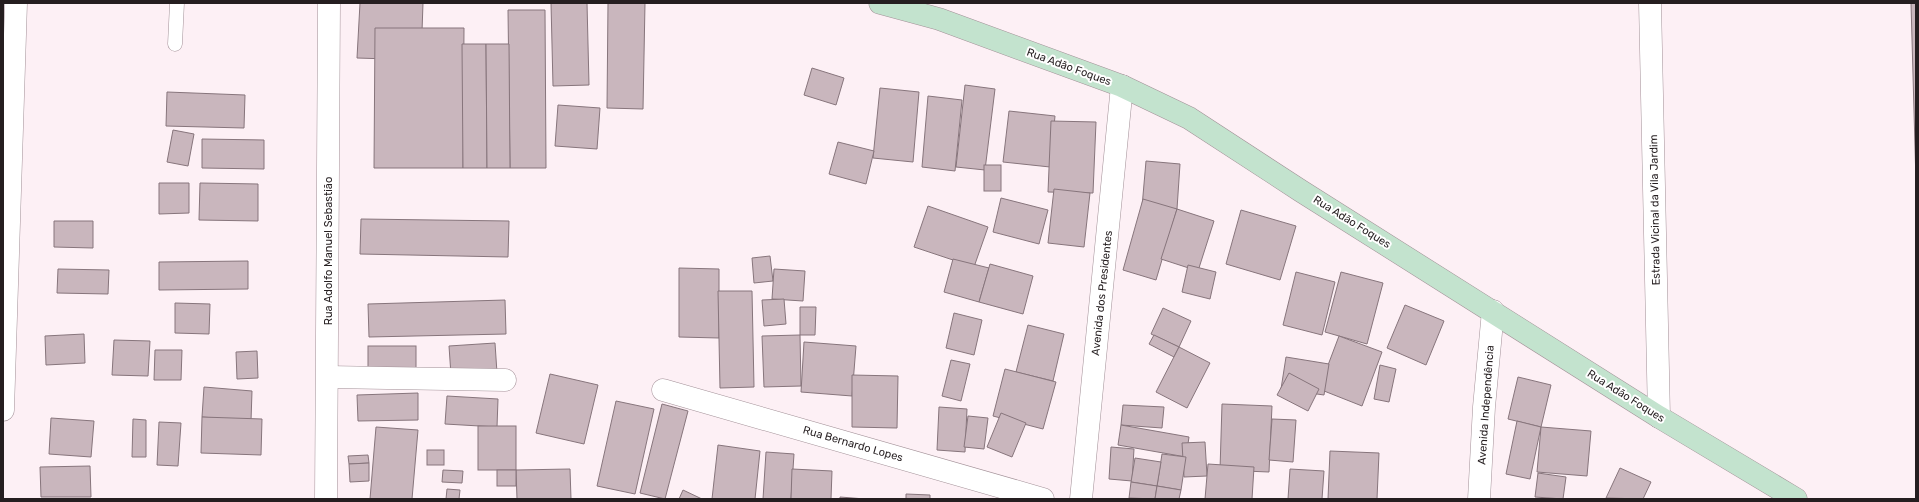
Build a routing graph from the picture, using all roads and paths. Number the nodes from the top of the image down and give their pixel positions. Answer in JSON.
{"nodes":[{"id":1,"x":16,"y":3,"type":"edge"},
{"id":2,"x":177,"y":3,"type":"edge"},
{"id":3,"x":329,"y":3,"type":"edge"},
{"id":4,"x":880,"y":3,"type":"edge"},
{"id":5,"x":1650,"y":3,"type":"edge"},
{"id":6,"x":175,"y":44,"type":"dead end"},
{"id":7,"x":1122,"y":86,"type":"junction"},
{"id":8,"x":1493,"y":311,"type":"junction"},
{"id":9,"x":328,"y":377,"type":"junction"},
{"id":10,"x":505,"y":380,"type":"dead end"},
{"id":11,"x":663,"y":390,"type":"dead end"},
{"id":12,"x":3,"y":410,"type":"edge"},
{"id":13,"x":1659,"y":417,"type":"junction"},
{"id":14,"x":326,"y":499,"type":"edge"},
{"id":15,"x":1043,"y":499,"type":"edge"},
{"id":16,"x":1081,"y":499,"type":"edge"},
{"id":17,"x":1479,"y":499,"type":"edge"},
{"id":18,"x":1796,"y":499,"type":"edge"}],
"edges":[{"from":1,"to":12,"type":"street"},
{"from":2,"to":6,"type":"lane"},
{"from":3,"to":9,"type":"street","name":"Rua Adolfo Manuel Sebastião"},
{"from":4,"to":7,"type":"main road","name":"Rua Adão Foques"},
{"from":5,"to":13,"type":"street","name":"Estrada Vicinal da Vila Jardim"},
{"from":7,"to":8,"type":"main road","name":"Rua Adão Foques"},
{"from":7,"to":16,"type":"street","name":"Avenida dos Presidentes"},
{"from":8,"to":13,"type":"main road","name":"Rua Adão Foques"},
{"from":8,"to":17,"type":"street","name":"Avenida Independência"},
{"from":9,"to":10,"type":"street"},
{"from":9,"to":14,"type":"street","name":"Rua Adolfo Manuel Sebastião"},
{"from":11,"to":15,"type":"street","name":"Rua Bernardo Lopes"},
{"from":13,"to":18,"type":"main road","name":"Rua Adão Foques"}]}
